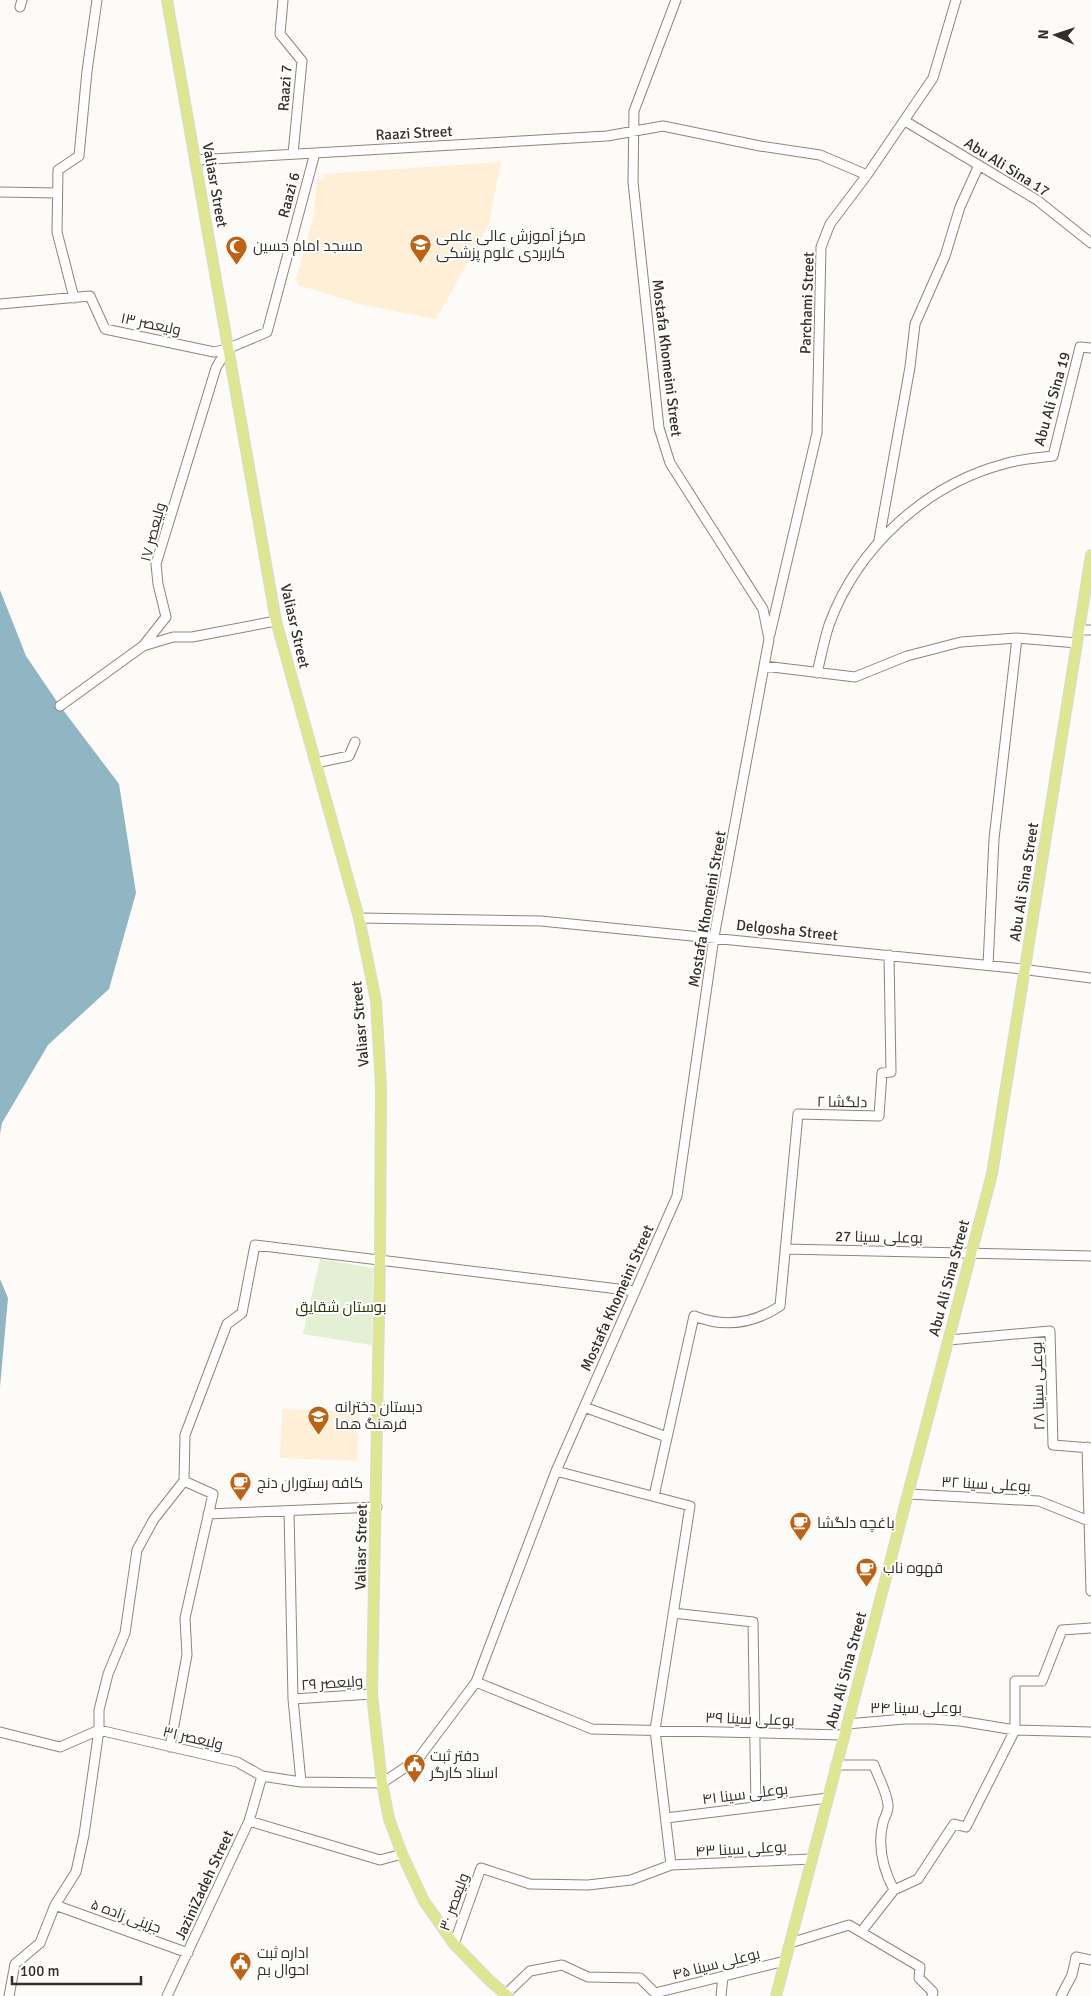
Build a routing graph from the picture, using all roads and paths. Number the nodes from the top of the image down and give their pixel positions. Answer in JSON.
{"nodes":[{"id":1,"x":97,"y":0,"type":"edge"},
{"id":2,"x":167,"y":0,"type":"edge"},
{"id":3,"x":283,"y":0,"type":"edge"},
{"id":4,"x":676,"y":0,"type":"edge"},
{"id":5,"x":956,"y":0,"type":"edge"},
{"id":6,"x":905,"y":121,"type":"junction"},
{"id":7,"x":634,"y":130,"type":"junction"},
{"id":8,"x":315,"y":153,"type":"junction"},
{"id":9,"x":293,"y":154,"type":"junction"},
{"id":10,"x":196,"y":160,"type":"junction"},
{"id":11,"x":979,"y":165,"type":"junction"},
{"id":12,"x":867,"y":175,"type":"junction"},
{"id":13,"x":0,"y":192,"type":"edge"},
{"id":14,"x":57,"y":193,"type":"junction"},
{"id":15,"x":1091,"y":243,"type":"edge"},
{"id":16,"x":74,"y":298,"type":"junction"},
{"id":17,"x":0,"y":304,"type":"edge"},
{"id":18,"x":1091,"y":348,"type":"edge"},
{"id":19,"x":227,"y":349,"type":"junction"},
{"id":20,"x":880,"y":540,"type":"junction"},
{"id":21,"x":1091,"y":555,"type":"edge"},
{"id":22,"x":276,"y":621,"type":"junction"},
{"id":23,"x":1079,"y":630,"type":"junction"},
{"id":24,"x":1091,"y":630,"type":"edge"},
{"id":25,"x":1017,"y":638,"type":"junction"},
{"id":26,"x":769,"y":639,"type":"junction"},
{"id":27,"x":1077,"y":644,"type":"junction"},
{"id":28,"x":142,"y":646,"type":"junction"},
{"id":29,"x":764,"y":666,"type":"junction"},
{"id":30,"x":817,"y":673,"type":"junction"},
{"id":31,"x":60,"y":706,"type":"dead end"},
{"id":32,"x":355,"y":742,"type":"dead end"},
{"id":33,"x":316,"y":763,"type":"junction"},
{"id":34,"x":360,"y":918,"type":"junction"},
{"id":35,"x":714,"y":937,"type":"junction"},
{"id":36,"x":889,"y":955,"type":"junction"},
{"id":37,"x":988,"y":965,"type":"junction"},
{"id":38,"x":1025,"y":969,"type":"junction"},
{"id":39,"x":1091,"y":978,"type":"edge"},
{"id":40,"x":785,"y":1249,"type":"junction"},
{"id":41,"x":971,"y":1253,"type":"junction"},
{"id":42,"x":1091,"y":1256,"type":"edge"},
{"id":43,"x":380,"y":1260,"type":"junction"},
{"id":44,"x":635,"y":1290,"type":"junction"},
{"id":45,"x":948,"y":1340,"type":"junction"},
{"id":46,"x":584,"y":1407,"type":"junction"},
{"id":47,"x":667,"y":1437,"type":"junction"},
{"id":48,"x":1089,"y":1447,"type":"edge"},
{"id":49,"x":556,"y":1471,"type":"junction"},
{"id":50,"x":184,"y":1481,"type":"junction"},
{"id":51,"x":908,"y":1494,"type":"junction"},
{"id":52,"x":654,"y":1496,"type":"junction"},
{"id":53,"x":377,"y":1507,"type":"junction"},
{"id":54,"x":289,"y":1511,"type":"junction"},
{"id":55,"x":208,"y":1514,"type":"junction"},
{"id":56,"x":1089,"y":1521,"type":"junction"},
{"id":57,"x":1091,"y":1577,"type":"edge"},
{"id":58,"x":1091,"y":1591,"type":"edge"},
{"id":59,"x":673,"y":1613,"type":"junction"},
{"id":60,"x":1091,"y":1628,"type":"edge"},
{"id":61,"x":476,"y":1682,"type":"junction"},
{"id":62,"x":372,"y":1694,"type":"junction"},
{"id":63,"x":293,"y":1699,"type":"junction"},
{"id":64,"x":847,"y":1724,"type":"junction"},
{"id":65,"x":99,"y":1730,"type":"junction"},
{"id":66,"x":655,"y":1730,"type":"junction"},
{"id":67,"x":1015,"y":1730,"type":"junction"},
{"id":68,"x":0,"y":1732,"type":"edge"},
{"id":69,"x":755,"y":1732,"type":"junction"},
{"id":70,"x":1091,"y":1732,"type":"edge"},
{"id":71,"x":844,"y":1735,"type":"junction"},
{"id":72,"x":170,"y":1747,"type":"junction"},
{"id":73,"x":836,"y":1765,"type":"junction"},
{"id":74,"x":262,"y":1776,"type":"junction"},
{"id":75,"x":301,"y":1782,"type":"junction"},
{"id":76,"x":382,"y":1783,"type":"junction"},
{"id":77,"x":828,"y":1798,"type":"junction"},
{"id":78,"x":756,"y":1807,"type":"junction"},
{"id":79,"x":666,"y":1818,"type":"junction"},
{"id":80,"x":250,"y":1820,"type":"junction"},
{"id":81,"x":402,"y":1854,"type":"junction"},
{"id":82,"x":812,"y":1859,"type":"junction"},
{"id":83,"x":671,"y":1866,"type":"junction"},
{"id":84,"x":481,"y":1868,"type":"joint"},
{"id":85,"x":894,"y":1890,"type":"junction"},
{"id":86,"x":55,"y":1905,"type":"junction"},
{"id":87,"x":861,"y":1932,"type":"junction"},
{"id":88,"x":790,"y":1943,"type":"junction"},
{"id":89,"x":454,"y":1944,"type":"junction"},
{"id":90,"x":188,"y":1953,"type":"junction"},
{"id":91,"x":1091,"y":1960,"type":"edge"},
{"id":92,"x":785,"y":1961,"type":"junction"},
{"id":93,"x":723,"y":1976,"type":"junction"},
{"id":94,"x":654,"y":1994,"type":"edge"},
{"id":95,"x":506,"y":1995,"type":"edge"},
{"id":96,"x":9,"y":1996,"type":"edge"},
{"id":97,"x":168,"y":1996,"type":"edge"},
{"id":98,"x":721,"y":1996,"type":"edge"},
{"id":99,"x":776,"y":1996,"type":"edge"},
{"id":100,"x":932,"y":1996,"type":"edge"},
{"id":101,"x":1061,"y":1996,"type":"edge"}],
"edges":[{"from":1,"to":14,"type":"street"},
{"from":2,"to":10,"type":"main road","name":"Valiasr Street"},
{"from":3,"to":9,"type":"street","name":"Raazi 7"},
{"from":4,"to":7,"type":"street","name":"Mostafa Khomeini Street"},
{"from":5,"to":6,"type":"street","name":"Parchami Street"},
{"from":6,"to":11,"type":"street","name":"Abu Ali Sina 17"},
{"from":6,"to":12,"type":"street","name":"Parchami Street"},
{"from":7,"to":8,"type":"street","name":"Raazi Street"},
{"from":7,"to":12,"type":"street","name":"Raazi Street"},
{"from":7,"to":26,"type":"street","name":"Mostafa Khomeini Street"},
{"from":8,"to":9,"type":"street","name":"Raazi Street"},
{"from":8,"to":19,"type":"street","name":"Raazi 6"},
{"from":9,"to":10,"type":"street","name":"Raazi Street"},
{"from":10,"to":19,"type":"main road","name":"Valiasr Street"},
{"from":11,"to":15,"type":"street","name":"Abu Ali Sina 17"},
{"from":11,"to":20,"type":"street"},
{"from":12,"to":26,"type":"street","name":"Parchami Street"},
{"from":13,"to":14,"type":"street"},
{"from":14,"to":16,"type":"street"},
{"from":16,"to":17,"type":"street","name":"ولیعصر ۱۳"},
{"from":16,"to":19,"type":"street","name":"ولیعصر ۱۳"},
{"from":18,"to":20,"type":"street","name":"Abu Ali Sina 19"},
{"from":19,"to":22,"type":"main road","name":"Valiasr Street"},
{"from":19,"to":28,"type":"street","name":"ولیعصر ۱۷"},
{"from":20,"to":30,"type":"street","name":"Abu Ali Sina 19"},
{"from":21,"to":23,"type":"main road","name":"Abu Ali Sina Street"},
{"from":22,"to":28,"type":"street"},
{"from":22,"to":33,"type":"main road","name":"Valiasr Street"},
{"from":23,"to":24,"type":"street"},
{"from":23,"to":27,"type":"main road","name":"Abu Ali Sina Street"},
{"from":25,"to":27,"type":"street"},
{"from":25,"to":30,"type":"street"},
{"from":25,"to":37,"type":"street"},
{"from":26,"to":29,"type":"street","name":"Mostafa Khomeini Street"},
{"from":27,"to":38,"type":"main road","name":"Abu Ali Sina Street"},
{"from":28,"to":31,"type":"street"},
{"from":29,"to":30,"type":"street"},
{"from":29,"to":35,"type":"street","name":"Mostafa Khomeini Street"},
{"from":32,"to":33,"type":"street"},
{"from":33,"to":34,"type":"main road","name":"Valiasr Street"},
{"from":34,"to":35,"type":"street","name":"Delgosha Street"},
{"from":34,"to":43,"type":"main road","name":"Valiasr Street"},
{"from":35,"to":36,"type":"street","name":"Delgosha Street"},
{"from":35,"to":44,"type":"street","name":"Mostafa Khomeini Street"},
{"from":36,"to":37,"type":"street","name":"Delgosha Street"},
{"from":36,"to":40,"type":"street","name":"دلگشا ۲"},
{"from":37,"to":38,"type":"street","name":"Delgosha Street"},
{"from":38,"to":39,"type":"street","name":"Delgosha Street"},
{"from":38,"to":41,"type":"main road","name":"Abu Ali Sina Street"},
{"from":40,"to":41,"type":"street","name":"بوعلی سینا 27"},
{"from":40,"to":47,"type":"street","name":"دلگشا ۲"},
{"from":41,"to":42,"type":"street","name":"بوعلی سینا 27"},
{"from":41,"to":45,"type":"main road","name":"Abu Ali Sina Street"},
{"from":43,"to":44,"type":"street"},
{"from":43,"to":50,"type":"street"},
{"from":43,"to":53,"type":"main road","name":"Valiasr Street"},
{"from":44,"to":46,"type":"street","name":"Mostafa Khomeini Street"},
{"from":45,"to":48,"type":"street","name":"بوعلی سینا ۲۸"},
{"from":45,"to":51,"type":"main road","name":"Abu Ali Sina Street"},
{"from":46,"to":47,"type":"street"},
{"from":46,"to":49,"type":"street","name":"Mostafa Khomeini Street"},
{"from":47,"to":52,"type":"street"},
{"from":48,"to":56,"type":"street"},
{"from":49,"to":52,"type":"street"},
{"from":49,"to":61,"type":"street","name":"Mostafa Khomeini Street"},
{"from":50,"to":55,"type":"street"},
{"from":50,"to":65,"type":"street"},
{"from":51,"to":56,"type":"street","name":"بوعلی سینا ۳۲"},
{"from":51,"to":64,"type":"main road","name":"Abu Ali Sina Street"},
{"from":52,"to":59,"type":"street"},
{"from":53,"to":54,"type":"street"},
{"from":53,"to":62,"type":"main road","name":"Valiasr Street"},
{"from":54,"to":55,"type":"street"},
{"from":54,"to":63,"type":"street"},
{"from":55,"to":72,"type":"street"},
{"from":56,"to":57,"type":"street"},
{"from":57,"to":58,"type":"street"},
{"from":59,"to":66,"type":"street"},
{"from":59,"to":69,"type":"street"},
{"from":60,"to":67,"type":"street"},
{"from":61,"to":66,"type":"street","name":"بوعلی سینا ۳۹"},
{"from":61,"to":76,"type":"street","name":"Mostafa Khomeini Street"},
{"from":62,"to":63,"type":"street","name":"ولیعصر ۲۹"},
{"from":62,"to":76,"type":"main road","name":"Valiasr Street"},
{"from":63,"to":75,"type":"street"},
{"from":64,"to":67,"type":"street","name":"بوعلی سینا ۳۴"},
{"from":64,"to":71,"type":"main road","name":"Abu Ali Sina Street"},
{"from":65,"to":68,"type":"street"},
{"from":65,"to":72,"type":"street","name":"ولیعصر ۳۱"},
{"from":65,"to":86,"type":"street"},
{"from":66,"to":69,"type":"street","name":"بوعلی سینا ۳۹"},
{"from":66,"to":79,"type":"street"},
{"from":67,"to":70,"type":"street","name":"بوعلی سینا ۳۴"},
{"from":67,"to":85,"type":"street"},
{"from":69,"to":71,"type":"street","name":"بوعلی سینا ۳۹"},
{"from":69,"to":78,"type":"street"},
{"from":71,"to":73,"type":"main road","name":"Abu Ali Sina Street"},
{"from":72,"to":74,"type":"street","name":"ولیعصر ۳۱"},
{"from":73,"to":77,"type":"main road","name":"Abu Ali Sina Street"},
{"from":73,"to":85,"type":"street"},
{"from":74,"to":75,"type":"street","name":"ولیعصر ۳۱"},
{"from":74,"to":80,"type":"street"},
{"from":75,"to":76,"type":"street","name":"ولیعصر ۳۱"},
{"from":76,"to":81,"type":"main road","name":"Valiasr Street"},
{"from":77,"to":78,"type":"street","name":"بوعلی سینا ۴۱"},
{"from":77,"to":82,"type":"main road","name":"Abu Ali Sina Street"},
{"from":78,"to":79,"type":"street","name":"بوعلی سینا ۴۱"},
{"from":79,"to":83,"type":"street"},
{"from":80,"to":81,"type":"street","name":"JaziniZadeh Street"},
{"from":80,"to":90,"type":"street","name":"JaziniZadeh Street"},
{"from":81,"to":89,"type":"main road","name":"Valiasr Street"},
{"from":82,"to":83,"type":"street","name":"بوعلی سینا ۴۳"},
{"from":82,"to":88,"type":"main road","name":"Abu Ali Sina Street"},
{"from":83,"to":84,"type":"street","name":"بوعلی سینا ۴۳"},
{"from":84,"to":89,"type":"street","name":"ولیعصر ۳۰"},
{"from":85,"to":87,"type":"street"},
{"from":86,"to":90,"type":"street","name":"جزینی زاده ۵"},
{"from":86,"to":96,"type":"street"},
{"from":87,"to":88,"type":"street"},
{"from":87,"to":100,"type":"street"},
{"from":88,"to":92,"type":"main road","name":"Abu Ali Sina Street"},
{"from":89,"to":95,"type":"main road","name":"Valiasr Street"},
{"from":90,"to":97,"type":"street","name":"JaziniZadeh Street"},
{"from":91,"to":101,"type":"street"},
{"from":92,"to":93,"type":"street","name":"بوعلی سینا ۴۵"},
{"from":92,"to":99,"type":"main road","name":"Abu Ali Sina Street"},
{"from":93,"to":94,"type":"street","name":"بوعلی سینا ۴۵"},
{"from":93,"to":98,"type":"street"},
{"from":94,"to":95,"type":"street"}]}
